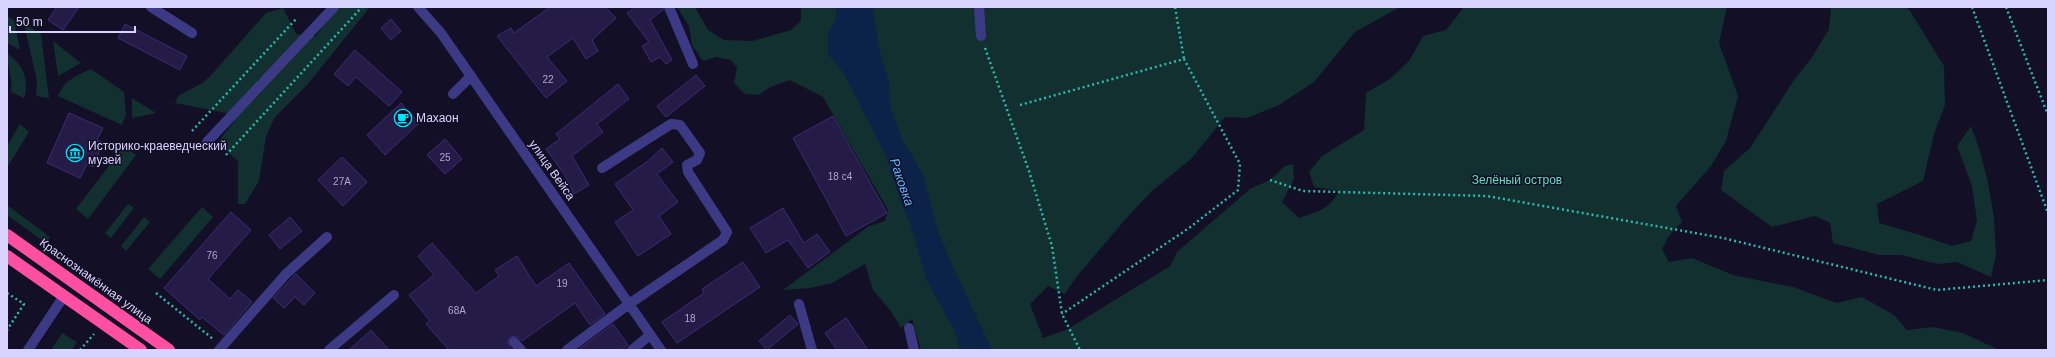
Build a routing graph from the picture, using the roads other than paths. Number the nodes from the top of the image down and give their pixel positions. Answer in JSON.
{"nodes":[{"id":1,"x":151,"y":7,"type":"edge"},
{"id":2,"x":334,"y":7,"type":"edge"},
{"id":3,"x":418,"y":7,"type":"edge"},
{"id":4,"x":669,"y":7,"type":"edge"},
{"id":5,"x":979,"y":7,"type":"edge"},
{"id":6,"x":192,"y":33,"type":"dead end"},
{"id":7,"x":981,"y":36,"type":"road end"},
{"id":8,"x":693,"y":64,"type":"dead end"},
{"id":9,"x":471,"y":76,"type":"junction"},
{"id":10,"x":453,"y":94,"type":"dead end"},
{"id":11,"x":207,"y":142,"type":"dead end"},
{"id":12,"x":602,"y":168,"type":"dead end"},
{"id":13,"x":7,"y":235,"type":"edge"},
{"id":14,"x":327,"y":237,"type":"dead end"},
{"id":15,"x":7,"y":256,"type":"edge"},
{"id":16,"x":394,"y":295,"type":"dead end"},
{"id":17,"x":64,"y":296,"type":"junction"},
{"id":18,"x":629,"y":304,"type":"junction"},
{"id":19,"x":800,"y":304,"type":"dead end"},
{"id":20,"x":909,"y":328,"type":"dead end"},
{"id":21,"x":650,"y":335,"type":"junction"},
{"id":22,"x":514,"y":342,"type":"dead end"},
{"id":23,"x":221,"y":348,"type":"edge"},
{"id":24,"x":810,"y":349,"type":"edge"},
{"id":25,"x":28,"y":350,"type":"edge"},
{"id":26,"x":140,"y":350,"type":"edge"},
{"id":27,"x":169,"y":350,"type":"edge"},
{"id":28,"x":329,"y":350,"type":"edge"},
{"id":29,"x":521,"y":350,"type":"edge"},
{"id":30,"x":567,"y":350,"type":"edge"},
{"id":31,"x":632,"y":350,"type":"edge"},
{"id":32,"x":661,"y":350,"type":"edge"},
{"id":33,"x":914,"y":350,"type":"edge"}],
"edges":[{"from":1,"to":6,"type":"street"},
{"from":2,"to":11,"type":"street"},
{"from":3,"to":9,"type":"street","name":"улица Вейса"},
{"from":4,"to":8,"type":"street"},
{"from":5,"to":7,"type":"street"},
{"from":9,"to":10,"type":"street"},
{"from":9,"to":18,"type":"street","name":"улица Вейса"},
{"from":12,"to":18,"type":"street"},
{"from":13,"to":27,"type":"highway","name":"Краснознамённая улица"},
{"from":14,"to":23,"type":"street"},
{"from":15,"to":17,"type":"highway"},
{"from":16,"to":28,"type":"street"},
{"from":17,"to":25,"type":"street"},
{"from":17,"to":26,"type":"highway"},
{"from":18,"to":21,"type":"street","name":"улица Вейса"},
{"from":18,"to":30,"type":"street"},
{"from":19,"to":24,"type":"street"},
{"from":20,"to":33,"type":"street"},
{"from":21,"to":31,"type":"street"},
{"from":21,"to":32,"type":"street","name":"улица Вейса"},
{"from":22,"to":29,"type":"street"}]}
